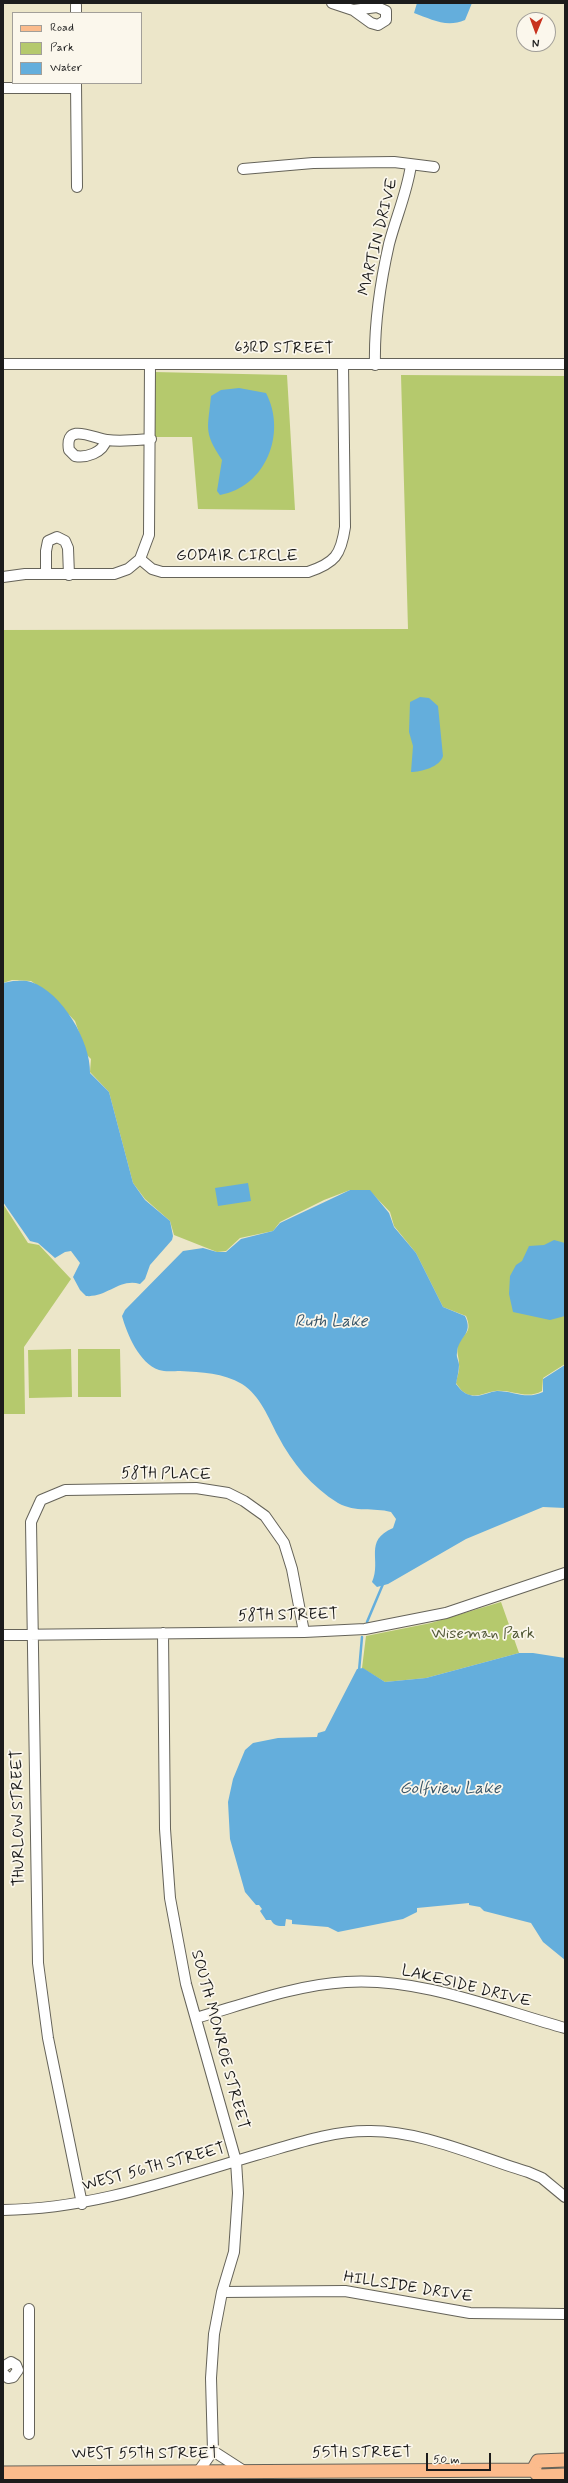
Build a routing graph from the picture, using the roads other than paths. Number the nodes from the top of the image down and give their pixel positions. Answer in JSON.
{"nodes":[{"id":1,"x":332,"y":3,"type":"edge"},
{"id":2,"x":353,"y":10,"type":"dead end"},
{"id":3,"x":76,"y":85,"type":"edge"},
{"id":4,"x":3,"y":88,"type":"edge"},
{"id":5,"x":411,"y":165,"type":"junction"},
{"id":6,"x":434,"y":167,"type":"dead end"},
{"id":7,"x":243,"y":169,"type":"dead end"},
{"id":8,"x":78,"y":187,"type":"dead end"},
{"id":9,"x":3,"y":364,"type":"edge"},
{"id":10,"x":150,"y":364,"type":"junction"},
{"id":11,"x":565,"y":364,"type":"edge"},
{"id":12,"x":343,"y":365,"type":"junction"},
{"id":13,"x":375,"y":365,"type":"junction"},
{"id":14,"x":151,"y":439,"type":"junction"},
{"id":15,"x":106,"y":440,"type":"dead end"},
{"id":16,"x":140,"y":559,"type":"junction"},
{"id":17,"x":46,"y":574,"type":"junction"},
{"id":18,"x":69,"y":575,"type":"junction"},
{"id":19,"x":3,"y":577,"type":"edge"},
{"id":20,"x":109,"y":1489,"type":"joint"},
{"id":21,"x":565,"y":1573,"type":"edge"},
{"id":22,"x":304,"y":1632,"type":"junction"},
{"id":23,"x":163,"y":1633,"type":"junction"},
{"id":24,"x":3,"y":1635,"type":"edge"},
{"id":25,"x":32,"y":1635,"type":"junction"},
{"id":26,"x":196,"y":2018,"type":"junction"},
{"id":27,"x":565,"y":2028,"type":"edge"},
{"id":28,"x":236,"y":2161,"type":"junction"},
{"id":29,"x":565,"y":2197,"type":"edge"},
{"id":30,"x":82,"y":2204,"type":"junction"},
{"id":31,"x":3,"y":2210,"type":"edge"},
{"id":32,"x":222,"y":2292,"type":"junction"},
{"id":33,"x":29,"y":2309,"type":"dead end"},
{"id":34,"x":565,"y":2314,"type":"edge"},
{"id":35,"x":3,"y":2367,"type":"edge"},
{"id":36,"x":23,"y":2370,"type":"junction"},
{"id":37,"x":3,"y":2373,"type":"edge"},
{"id":38,"x":28,"y":2434,"type":"dead end"},
{"id":39,"x":213,"y":2451,"type":"junction"},
{"id":40,"x":565,"y":2460,"type":"edge"},
{"id":41,"x":533,"y":2470,"type":"junction"},
{"id":42,"x":244,"y":2471,"type":"junction"},
{"id":43,"x":286,"y":2471,"type":"joint"},
{"id":44,"x":3,"y":2473,"type":"edge"},
{"id":45,"x":187,"y":2474,"type":"edge"},
{"id":46,"x":565,"y":2475,"type":"edge"},
{"id":47,"x":151,"y":2476,"type":"edge"}],
"edges":[{"from":1,"to":2,"type":"street"},
{"from":3,"to":4,"type":"street"},
{"from":3,"to":8,"type":"street"},
{"from":5,"to":6,"type":"street","name":"MARTIN DRIVE"},
{"from":5,"to":7,"type":"street","name":"MARTIN DRIVE"},
{"from":5,"to":13,"type":"street","name":"MARTIN DRIVE"},
{"from":9,"to":10,"type":"street","name":"63RD STREET"},
{"from":10,"to":12,"type":"street","name":"63RD STREET"},
{"from":10,"to":14,"type":"street"},
{"from":11,"to":13,"type":"street","name":"63RD STREET"},
{"from":12,"to":13,"type":"street","name":"63RD STREET"},
{"from":12,"to":16,"type":"street","name":"GODAIR CIRCLE"},
{"from":14,"to":15,"type":"street"},
{"from":14,"to":16,"type":"street"},
{"from":16,"to":18,"type":"street"},
{"from":17,"to":18,"type":"street"},
{"from":17,"to":18,"type":"street"},
{"from":17,"to":19,"type":"street"},
{"from":20,"to":22,"type":"street","name":"58TH PLACE"},
{"from":20,"to":25,"type":"street","name":"THURLOW STREET"},
{"from":21,"to":22,"type":"street","name":"58TH STREET"},
{"from":22,"to":23,"type":"street","name":"58TH STREET"},
{"from":23,"to":25,"type":"street","name":"58TH STREET"},
{"from":23,"to":26,"type":"street","name":"SOUTH MONROE STREET"},
{"from":24,"to":25,"type":"street","name":"58TH STREET"},
{"from":25,"to":30,"type":"street","name":"THURLOW STREET"},
{"from":26,"to":27,"type":"street","name":"LAKESIDE DRIVE"},
{"from":26,"to":28,"type":"street","name":"SOUTH MONROE STREET"},
{"from":28,"to":29,"type":"street","name":"WEST 56TH STREET"},
{"from":28,"to":30,"type":"street","name":"WEST 56TH STREET"},
{"from":28,"to":32,"type":"street","name":"SOUTH MONROE STREET"},
{"from":30,"to":31,"type":"street","name":"WEST 56TH STREET"},
{"from":32,"to":34,"type":"street","name":"HILLSIDE DRIVE"},
{"from":32,"to":39,"type":"street","name":"SOUTH MONROE STREET"},
{"from":33,"to":36,"type":"street"},
{"from":35,"to":36,"type":"street"},
{"from":36,"to":37,"type":"street"},
{"from":36,"to":38,"type":"street"},
{"from":39,"to":42,"type":"street"},
{"from":39,"to":45,"type":"street"},
{"from":40,"to":41,"type":"main road"},
{"from":41,"to":43,"type":"main road","name":"55TH STREET"},
{"from":41,"to":46,"type":"main road","name":"55TH STREET"},
{"from":42,"to":43,"type":"main road","name":"WEST 55TH STREET"},
{"from":42,"to":45,"type":"main road","name":"WEST 55TH STREET"},
{"from":44,"to":47,"type":"main road","name":"WEST 55TH STREET"},
{"from":45,"to":47,"type":"main road","name":"WEST 55TH STREET"}]}
